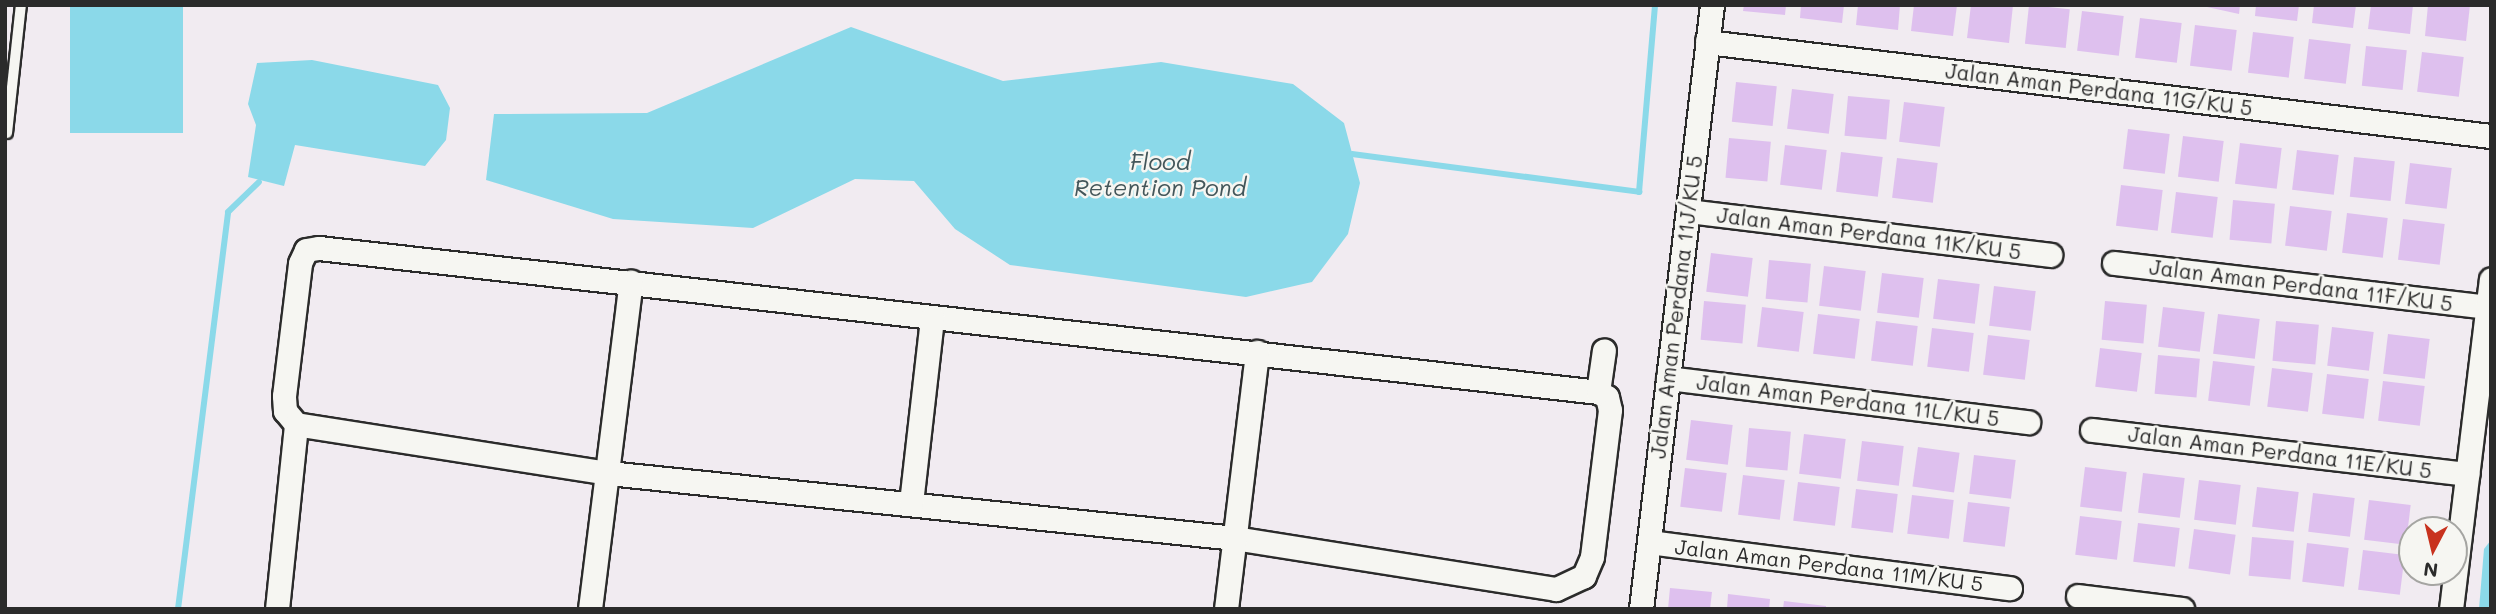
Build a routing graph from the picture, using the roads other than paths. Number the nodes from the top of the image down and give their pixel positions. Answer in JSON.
{"nodes":[{"id":1,"x":21,"y":5,"type":"edge"},
{"id":2,"x":1712,"y":5,"type":"edge"},
{"id":3,"x":1707,"y":42,"type":"junction"},
{"id":4,"x":7,"y":133,"type":"edge"},
{"id":5,"x":2491,"y":136,"type":"edge"},
{"id":6,"x":1688,"y":211,"type":"junction"},
{"id":7,"x":2050,"y":255,"type":"dead end"},
{"id":8,"x":2115,"y":263,"type":"dead end"},
{"id":9,"x":2491,"y":279,"type":"edge"},
{"id":10,"x":631,"y":282,"type":"junction"},
{"id":11,"x":2487,"y":307,"type":"junction"},
{"id":12,"x":932,"y":318,"type":"junction"},
{"id":13,"x":1604,"y":350,"type":"dead end"},
{"id":14,"x":1257,"y":352,"type":"junction"},
{"id":15,"x":1668,"y":378,"type":"junction"},
{"id":16,"x":1598,"y":392,"type":"junction"},
{"id":17,"x":2028,"y":422,"type":"dead end"},
{"id":18,"x":296,"y":424,"type":"junction"},
{"id":19,"x":2092,"y":430,"type":"dead end"},
{"id":20,"x":608,"y":473,"type":"junction"},
{"id":21,"x":2467,"y":474,"type":"junction"},
{"id":22,"x":911,"y":503,"type":"junction"},
{"id":23,"x":1236,"y":538,"type":"junction"},
{"id":24,"x":1649,"y":542,"type":"junction"},
{"id":25,"x":2010,"y":588,"type":"dead end"},
{"id":26,"x":2078,"y":596,"type":"dead end"},
{"id":27,"x":1556,"y":599,"type":"edge"},
{"id":28,"x":277,"y":609,"type":"edge"},
{"id":29,"x":590,"y":609,"type":"edge"},
{"id":30,"x":1226,"y":609,"type":"edge"},
{"id":31,"x":1641,"y":609,"type":"edge"},
{"id":32,"x":2182,"y":609,"type":"edge"},
{"id":33,"x":2451,"y":609,"type":"edge"}],
"edges":[{"from":1,"to":4,"type":"lane"},
{"from":2,"to":3,"type":"street","name":"Jalan Aman Perdana 11J/KU 5"},
{"from":3,"to":5,"type":"street","name":"Jalan Aman Perdana 11G/KU 5"},
{"from":3,"to":6,"type":"street","name":"Jalan Aman Perdana 11J/KU 5"},
{"from":6,"to":7,"type":"street","name":"Jalan Aman Perdana 11K/KU 5"},
{"from":6,"to":15,"type":"street","name":"Jalan Aman Perdana 11J/KU 5"},
{"from":8,"to":11,"type":"street","name":"Jalan Aman Perdana 11F/KU 5"},
{"from":9,"to":11,"type":"street"},
{"from":10,"to":12,"type":"street"},
{"from":10,"to":18,"type":"street"},
{"from":10,"to":20,"type":"street"},
{"from":11,"to":21,"type":"street"},
{"from":12,"to":14,"type":"street"},
{"from":12,"to":22,"type":"street"},
{"from":13,"to":16,"type":"street"},
{"from":14,"to":16,"type":"street"},
{"from":14,"to":23,"type":"street"},
{"from":15,"to":17,"type":"street","name":"Jalan Aman Perdana 11L/KU 5"},
{"from":15,"to":24,"type":"street","name":"Jalan Aman Perdana 11J/KU 5"},
{"from":16,"to":27,"type":"street"},
{"from":18,"to":20,"type":"street"},
{"from":18,"to":28,"type":"street"},
{"from":19,"to":21,"type":"street","name":"Jalan Aman Perdana 11E/KU 5"},
{"from":20,"to":22,"type":"street"},
{"from":20,"to":29,"type":"street"},
{"from":21,"to":33,"type":"street"},
{"from":22,"to":23,"type":"street"},
{"from":23,"to":27,"type":"street"},
{"from":23,"to":30,"type":"street"},
{"from":24,"to":25,"type":"street","name":"Jalan Aman Perdana 11M/KU 5"},
{"from":24,"to":31,"type":"street","name":"Jalan Aman Perdana 11J/KU 5"},
{"from":26,"to":32,"type":"street"}]}
